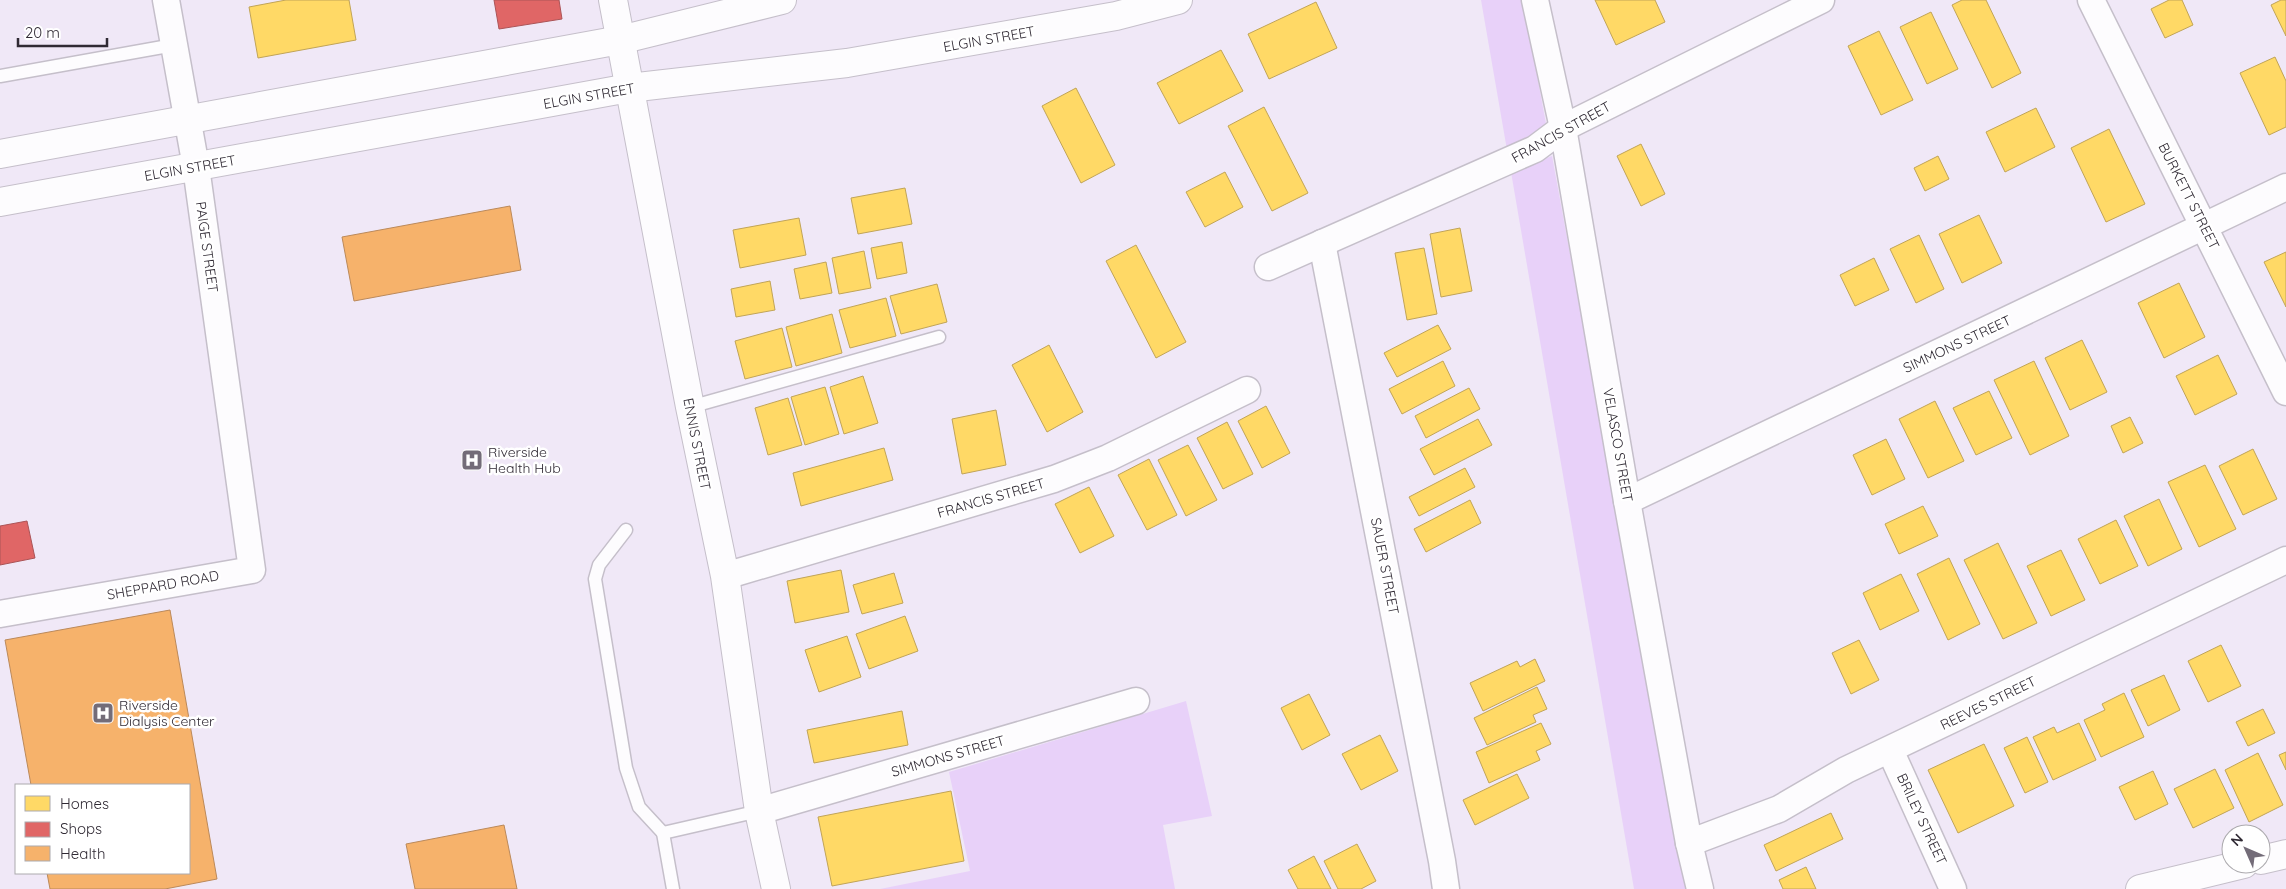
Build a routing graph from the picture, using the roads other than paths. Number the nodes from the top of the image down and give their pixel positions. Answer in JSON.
{"nodes":[{"id":1,"x":166,"y":0,"type":"edge"},
{"id":2,"x":613,"y":0,"type":"edge"},
{"id":3,"x":782,"y":0,"type":"edge"},
{"id":4,"x":1178,"y":0,"type":"edge"},
{"id":5,"x":1536,"y":0,"type":"edge"},
{"id":6,"x":1821,"y":0,"type":"edge"},
{"id":7,"x":2091,"y":0,"type":"edge"},
{"id":8,"x":1096,"y":10,"type":"edge"},
{"id":9,"x":620,"y":40,"type":"junction"},
{"id":10,"x":174,"y":45,"type":"junction"},
{"id":11,"x":0,"y":76,"type":"edge"},
{"id":12,"x":629,"y":88,"type":"junction"},
{"id":13,"x":188,"y":120,"type":"junction"},
{"id":14,"x":1564,"y":128,"type":"junction"},
{"id":15,"x":0,"y":154,"type":"edge"},
{"id":16,"x":196,"y":167,"type":"junction"},
{"id":17,"x":2286,"y":187,"type":"edge"},
{"id":18,"x":0,"y":202,"type":"edge"},
{"id":19,"x":2204,"y":226,"type":"junction"},
{"id":20,"x":1322,"y":243,"type":"junction"},
{"id":21,"x":1268,"y":267,"type":"dead end"},
{"id":22,"x":940,"y":337,"type":"dead end"},
{"id":23,"x":1247,"y":390,"type":"dead end"},
{"id":24,"x":2286,"y":392,"type":"edge"},
{"id":25,"x":690,"y":407,"type":"junction"},
{"id":26,"x":241,"y":495,"type":"joint"},
{"id":27,"x":1627,"y":501,"type":"junction"},
{"id":28,"x":626,"y":530,"type":"dead end"},
{"id":29,"x":2286,"y":560,"type":"edge"},
{"id":30,"x":725,"y":576,"type":"junction"},
{"id":31,"x":0,"y":614,"type":"edge"},
{"id":32,"x":1136,"y":701,"type":"dead end"},
{"id":33,"x":1890,"y":750,"type":"junction"},
{"id":34,"x":759,"y":811,"type":"junction"},
{"id":35,"x":663,"y":833,"type":"junction"},
{"id":36,"x":1689,"y":843,"type":"junction"},
{"id":37,"x":2286,"y":854,"type":"edge"},
{"id":38,"x":2271,"y":858,"type":"edge"},
{"id":39,"x":2221,"y":870,"type":"edge"},
{"id":40,"x":673,"y":889,"type":"edge"},
{"id":41,"x":776,"y":889,"type":"edge"},
{"id":42,"x":1446,"y":889,"type":"edge"},
{"id":43,"x":1700,"y":889,"type":"edge"},
{"id":44,"x":1953,"y":889,"type":"edge"},
{"id":45,"x":2140,"y":889,"type":"edge"}],
"edges":[{"from":1,"to":10,"type":"street","name":"PAIGE STREET"},
{"from":2,"to":9,"type":"main road","name":"ENNIS STREET"},
{"from":3,"to":9,"type":"main road"},
{"from":4,"to":8,"type":"main road","name":"ELGIN STREET"},
{"from":5,"to":14,"type":"street","name":"VELASCO STREET"},
{"from":6,"to":14,"type":"street","name":"FRANCIS STREET"},
{"from":7,"to":19,"type":"street","name":"BURKETT STREET"},
{"from":8,"to":12,"type":"main road","name":"ELGIN STREET"},
{"from":9,"to":12,"type":"main road","name":"ENNIS STREET"},
{"from":9,"to":13,"type":"main road"},
{"from":10,"to":11,"type":"lane"},
{"from":10,"to":13,"type":"street","name":"PAIGE STREET"},
{"from":12,"to":16,"type":"main road","name":"ELGIN STREET"},
{"from":12,"to":25,"type":"main road","name":"ENNIS STREET"},
{"from":13,"to":15,"type":"main road"},
{"from":13,"to":16,"type":"street","name":"PAIGE STREET"},
{"from":14,"to":20,"type":"street","name":"FRANCIS STREET"},
{"from":14,"to":27,"type":"street","name":"VELASCO STREET"},
{"from":16,"to":18,"type":"main road","name":"ELGIN STREET"},
{"from":16,"to":26,"type":"street","name":"PAIGE STREET"},
{"from":17,"to":19,"type":"street","name":"SIMMONS STREET"},
{"from":19,"to":24,"type":"street","name":"BURKETT STREET"},
{"from":19,"to":27,"type":"street","name":"SIMMONS STREET"},
{"from":20,"to":21,"type":"street","name":"FRANCIS STREET"},
{"from":20,"to":42,"type":"street","name":"SAUER STREET"},
{"from":22,"to":25,"type":"lane"},
{"from":23,"to":30,"type":"street","name":"FRANCIS STREET"},
{"from":25,"to":30,"type":"main road","name":"ENNIS STREET"},
{"from":26,"to":31,"type":"street","name":"SHEPPARD ROAD"},
{"from":27,"to":36,"type":"street","name":"VELASCO STREET"},
{"from":28,"to":35,"type":"lane"},
{"from":29,"to":33,"type":"street","name":"REEVES STREET"},
{"from":30,"to":34,"type":"main road","name":"ENNIS STREET"},
{"from":32,"to":34,"type":"street","name":"SIMMONS STREET"},
{"from":33,"to":36,"type":"street","name":"REEVES STREET"},
{"from":33,"to":44,"type":"street","name":"BRILEY STREET"},
{"from":34,"to":35,"type":"lane"},
{"from":34,"to":41,"type":"main road","name":"ENNIS STREET"},
{"from":35,"to":40,"type":"lane"},
{"from":36,"to":43,"type":"street","name":"VELASCO STREET"},
{"from":37,"to":38,"type":"main road"},
{"from":39,"to":45,"type":"main road"}]}
